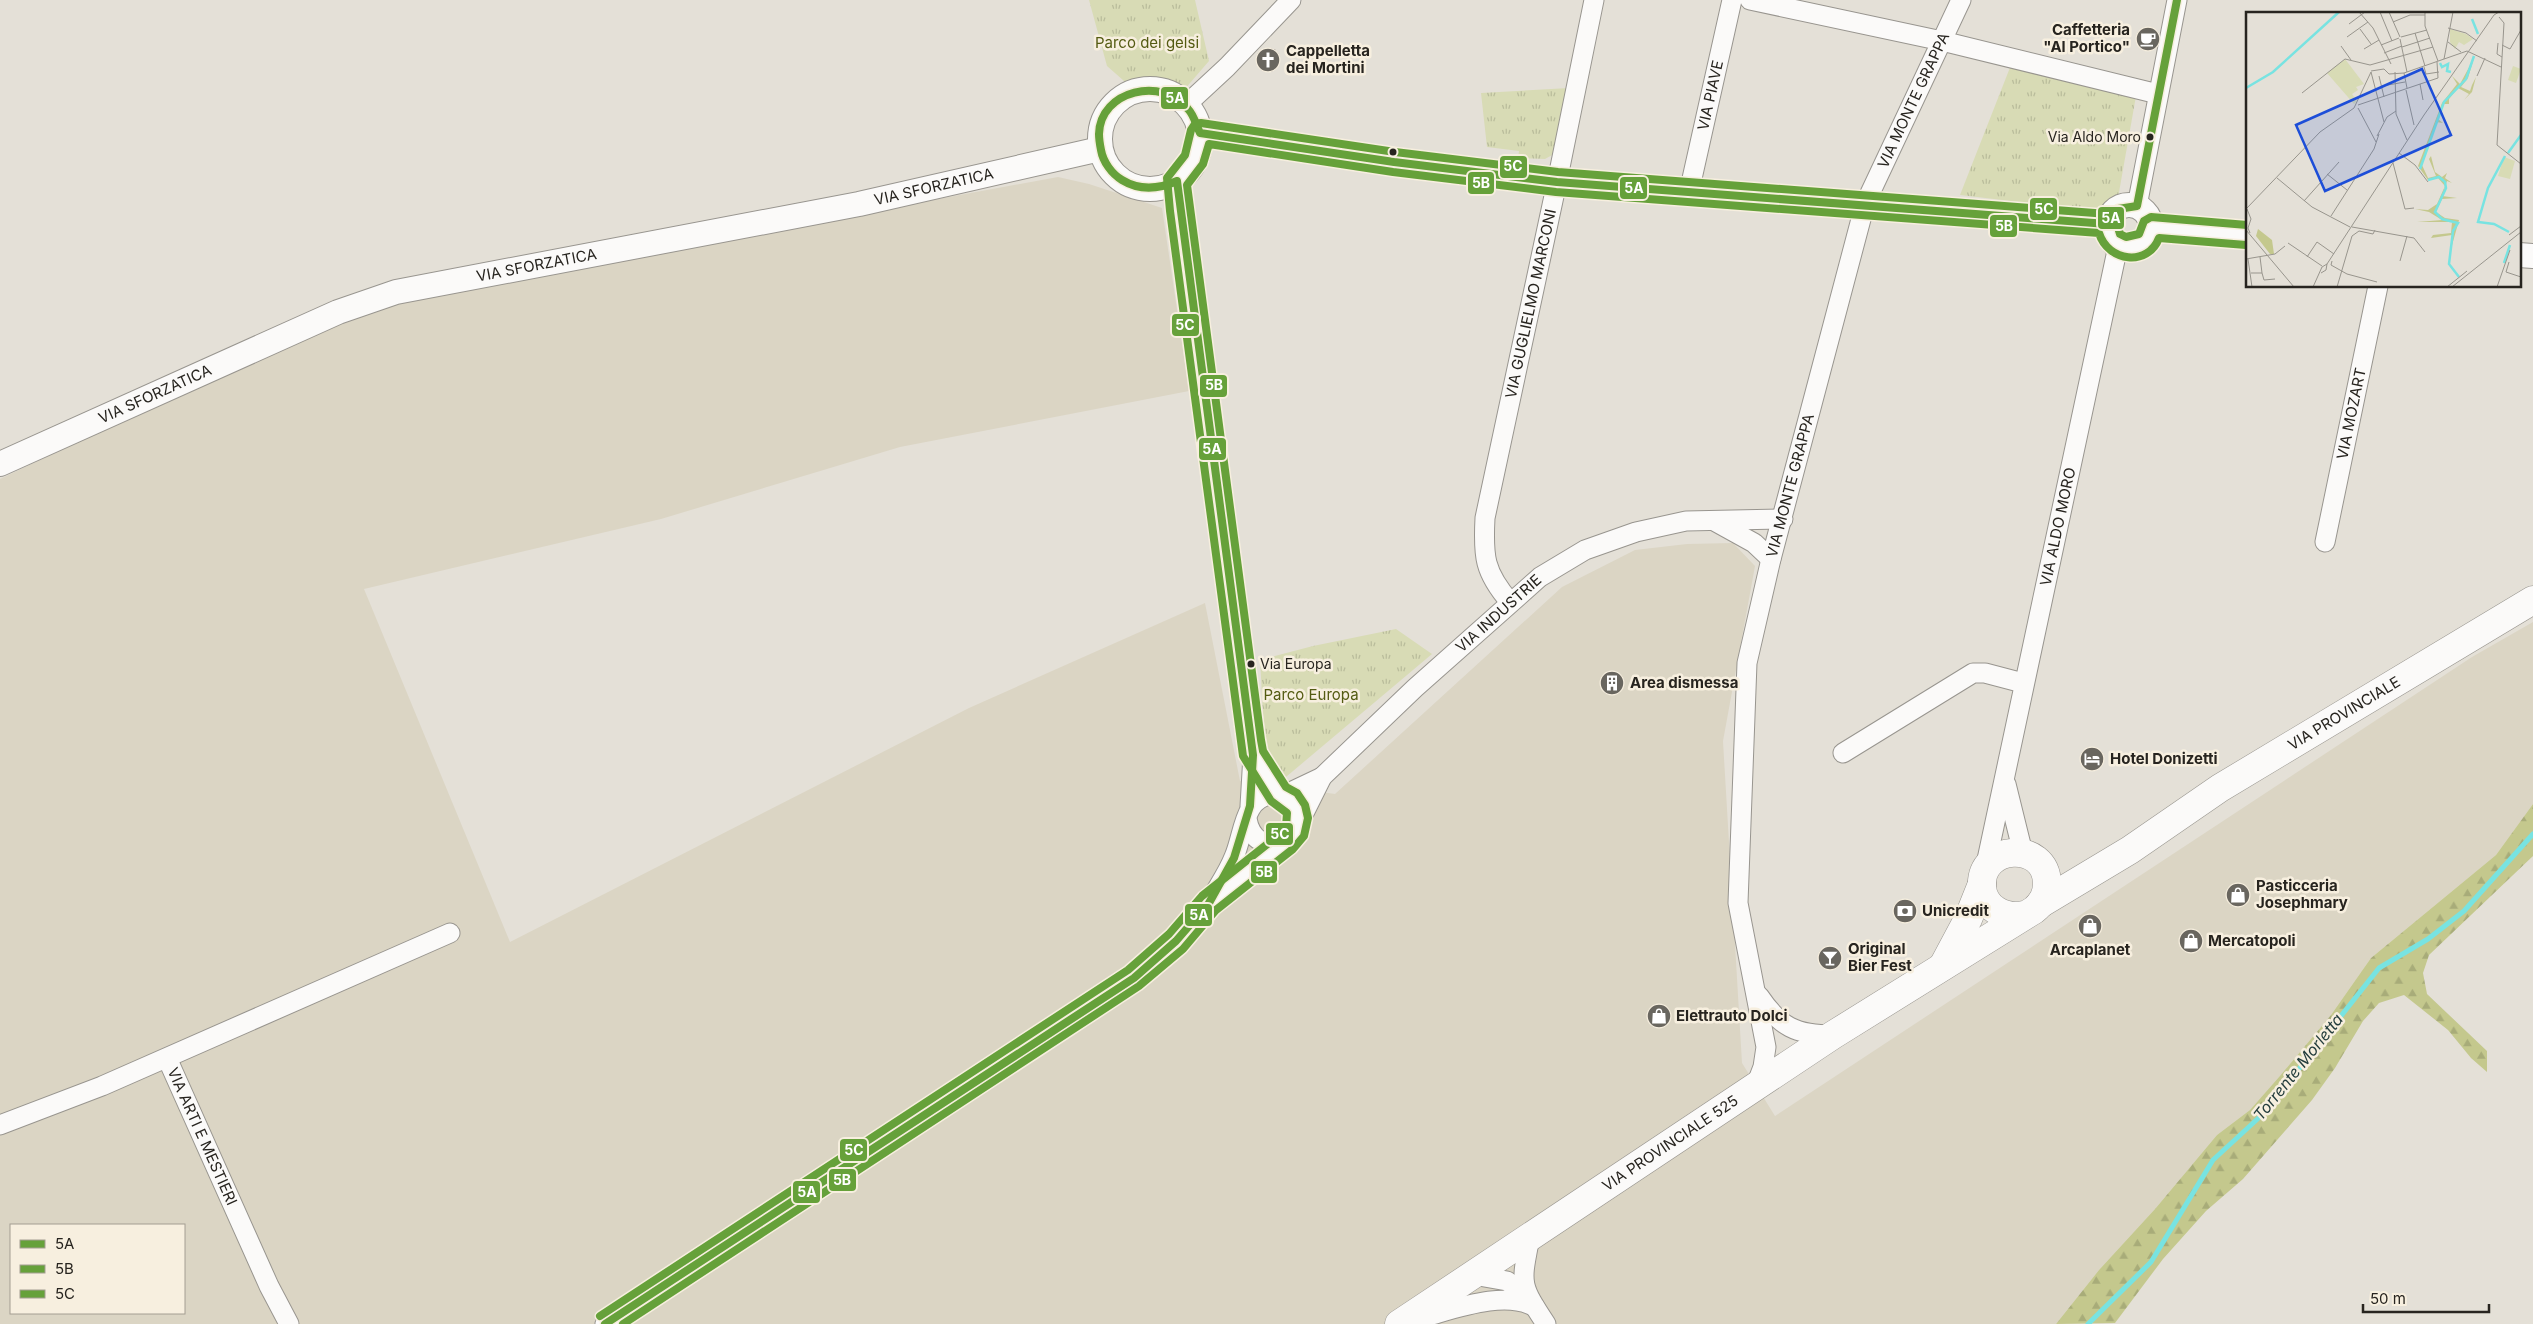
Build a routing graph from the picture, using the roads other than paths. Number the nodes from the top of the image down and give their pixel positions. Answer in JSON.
{"nodes":[{"id":1,"x":1291,"y":0,"type":"edge"},
{"id":2,"x":1594,"y":0,"type":"edge"},
{"id":3,"x":1732,"y":0,"type":"edge"},
{"id":4,"x":1750,"y":0,"type":"edge"},
{"id":5,"x":1961,"y":0,"type":"edge"},
{"id":6,"x":2177,"y":0,"type":"edge"},
{"id":7,"x":1942,"y":41,"type":"junction"},
{"id":8,"x":2158,"y":94,"type":"junction"},
{"id":9,"x":1186,"y":105,"type":"junction"},
{"id":10,"x":1200,"y":133,"type":"junction"},
{"id":11,"x":1100,"y":149,"type":"junction"},
{"id":12,"x":1177,"y":181,"type":"junction"},
{"id":13,"x":1557,"y":182,"type":"junction"},
{"id":14,"x":1689,"y":192,"type":"junction"},
{"id":15,"x":1865,"y":204,"type":"junction"},
{"id":16,"x":2137,"y":206,"type":"junction"},
{"id":17,"x":2107,"y":224,"type":"junction"},
{"id":18,"x":2152,"y":227,"type":"junction"},
{"id":19,"x":2246,"y":234,"type":"edge"},
{"id":20,"x":2118,"y":246,"type":"junction"},
{"id":21,"x":2520,"y":255,"type":"edge"},
{"id":22,"x":2533,"y":256,"type":"edge"},
{"id":23,"x":2378,"y":288,"type":"edge"},
{"id":24,"x":0,"y":464,"type":"edge"},
{"id":25,"x":1782,"y":519,"type":"junction"},
{"id":26,"x":1716,"y":522,"type":"junction"},
{"id":27,"x":2325,"y":542,"type":"dead end"},
{"id":28,"x":1771,"y":559,"type":"junction"},
{"id":29,"x":2533,"y":600,"type":"edge"},
{"id":30,"x":1510,"y":602,"type":"junction"},
{"id":31,"x":2023,"y":683,"type":"junction"},
{"id":32,"x":1843,"y":753,"type":"dead end"},
{"id":33,"x":1253,"y":755,"type":"junction"},
{"id":34,"x":1322,"y":777,"type":"junction"},
{"id":35,"x":2004,"y":778,"type":"junction"},
{"id":36,"x":1281,"y":795,"type":"junction"},
{"id":37,"x":1248,"y":813,"type":"junction"},
{"id":38,"x":2158,"y":832,"type":"joint"},
{"id":39,"x":1291,"y":836,"type":"junction"},
{"id":40,"x":2032,"y":858,"type":"junction"},
{"id":41,"x":2105,"y":866,"type":"junction"},
{"id":42,"x":1983,"y":878,"type":"junction"},
{"id":43,"x":1209,"y":903,"type":"junction"},
{"id":44,"x":2032,"y":910,"type":"junction"},
{"id":45,"x":450,"y":933,"type":"dead end"},
{"id":46,"x":1943,"y":965,"type":"junction"},
{"id":47,"x":1757,"y":993,"type":"junction"},
{"id":48,"x":1833,"y":1035,"type":"junction"},
{"id":49,"x":167,"y":1058,"type":"junction"},
{"id":50,"x":1755,"y":1088,"type":"junction"},
{"id":51,"x":0,"y":1125,"type":"edge"},
{"id":52,"x":1530,"y":1237,"type":"junction"},
{"id":53,"x":1473,"y":1275,"type":"junction"},
{"id":54,"x":1531,"y":1302,"type":"junction"},
{"id":55,"x":289,"y":1324,"type":"edge"},
{"id":56,"x":605,"y":1324,"type":"edge"},
{"id":57,"x":1399,"y":1324,"type":"edge"},
{"id":58,"x":1546,"y":1324,"type":"edge"}],
"edges":[{"from":1,"to":9,"type":"street"},
{"from":2,"to":13,"type":"street","name":"VIA GUGLIELMO MARCONI"},
{"from":3,"to":14,"type":"street","name":"VIA PIAVE"},
{"from":4,"to":7,"type":"street"},
{"from":5,"to":7,"type":"street","name":"VIA MONTE GRAPPA"},
{"from":6,"to":8,"type":"street"},
{"from":7,"to":8,"type":"street"},
{"from":7,"to":15,"type":"street","name":"VIA MONTE GRAPPA"},
{"from":8,"to":16,"type":"street"},
{"from":9,"to":10,"type":"street"},
{"from":9,"to":11,"type":"street"},
{"from":10,"to":12,"type":"street"},
{"from":10,"to":13,"type":"street"},
{"from":11,"to":12,"type":"street"},
{"from":11,"to":24,"type":"street","name":"VIA SFORZATICA"},
{"from":12,"to":33,"type":"street"},
{"from":13,"to":14,"type":"street"},
{"from":13,"to":30,"type":"street","name":"VIA GUGLIELMO MARCONI"},
{"from":14,"to":15,"type":"street"},
{"from":15,"to":17,"type":"street"},
{"from":15,"to":25,"type":"street","name":"VIA MONTE GRAPPA"},
{"from":16,"to":17,"type":"street"},
{"from":16,"to":18,"type":"street"},
{"from":17,"to":20,"type":"street"},
{"from":18,"to":19,"type":"street"},
{"from":18,"to":20,"type":"street"},
{"from":20,"to":31,"type":"street","name":"VIA ALDO MORO"},
{"from":21,"to":22,"type":"street"},
{"from":23,"to":27,"type":"street","name":"VIA MOZART"},
{"from":25,"to":26,"type":"street","name":"VIA INDUSTRIE"},
{"from":25,"to":28,"type":"street","name":"VIA MONTE GRAPPA"},
{"from":26,"to":28,"type":"street"},
{"from":26,"to":30,"type":"street","name":"VIA INDUSTRIE"},
{"from":28,"to":47,"type":"street","name":"VIA MONTE GRAPPA"},
{"from":29,"to":38,"type":"main road","name":"VIA PROVINCIALE"},
{"from":30,"to":34,"type":"street","name":"VIA INDUSTRIE"},
{"from":31,"to":32,"type":"street"},
{"from":31,"to":35,"type":"street","name":"VIA ALDO MORO"},
{"from":33,"to":36,"type":"street"},
{"from":33,"to":37,"type":"street"},
{"from":34,"to":36,"type":"street","name":"VIA INDUSTRIE"},
{"from":34,"to":39,"type":"street","name":"VIA INDUSTRIE"},
{"from":35,"to":40,"type":"street","name":"VIA ALDO MORO"},
{"from":35,"to":42,"type":"street","name":"VIA ALDO MORO"},
{"from":36,"to":37,"type":"street","name":"VIA INDUSTRIE"},
{"from":36,"to":39,"type":"street"},
{"from":37,"to":39,"type":"street"},
{"from":37,"to":43,"type":"street","name":"VIA INDUSTRIE"},
{"from":38,"to":41,"type":"main road","name":"VIA PROVINCIALE 525"},
{"from":39,"to":43,"type":"street","name":"VIA INDUSTRIE"},
{"from":40,"to":41,"type":"main road","name":"VIA PROVINCIALE 525"},
{"from":40,"to":42,"type":"main road","name":"VIA PROVINCIALE 525"},
{"from":40,"to":44,"type":"main road"},
{"from":41,"to":44,"type":"main road","name":"VIA PROVINCIALE 525"},
{"from":42,"to":44,"type":"main road"},
{"from":42,"to":46,"type":"main road","name":"VIA PROVINCIALE 525"},
{"from":43,"to":56,"type":"street","name":"VIA INDUSTRIE"},
{"from":44,"to":46,"type":"main road","name":"VIA PROVINCIALE 525"},
{"from":45,"to":49,"type":"street"},
{"from":46,"to":48,"type":"main road","name":"VIA PROVINCIALE 525"},
{"from":47,"to":48,"type":"street"},
{"from":47,"to":50,"type":"street"},
{"from":48,"to":50,"type":"main road","name":"VIA PROVINCIALE 525"},
{"from":49,"to":51,"type":"street","name":"VIA ARTI E MESTIERI"},
{"from":49,"to":55,"type":"street","name":"VIA ARTI E MESTIERI"},
{"from":50,"to":52,"type":"main road","name":"VIA PROVINCIALE 525"},
{"from":52,"to":53,"type":"main road","name":"VIA PROVINCIALE 525"},
{"from":52,"to":54,"type":"street"},
{"from":53,"to":54,"type":"street"},
{"from":53,"to":57,"type":"main road","name":"VIA PROVINCIALE 525"},
{"from":54,"to":57,"type":"street"},
{"from":54,"to":58,"type":"street"}]}
